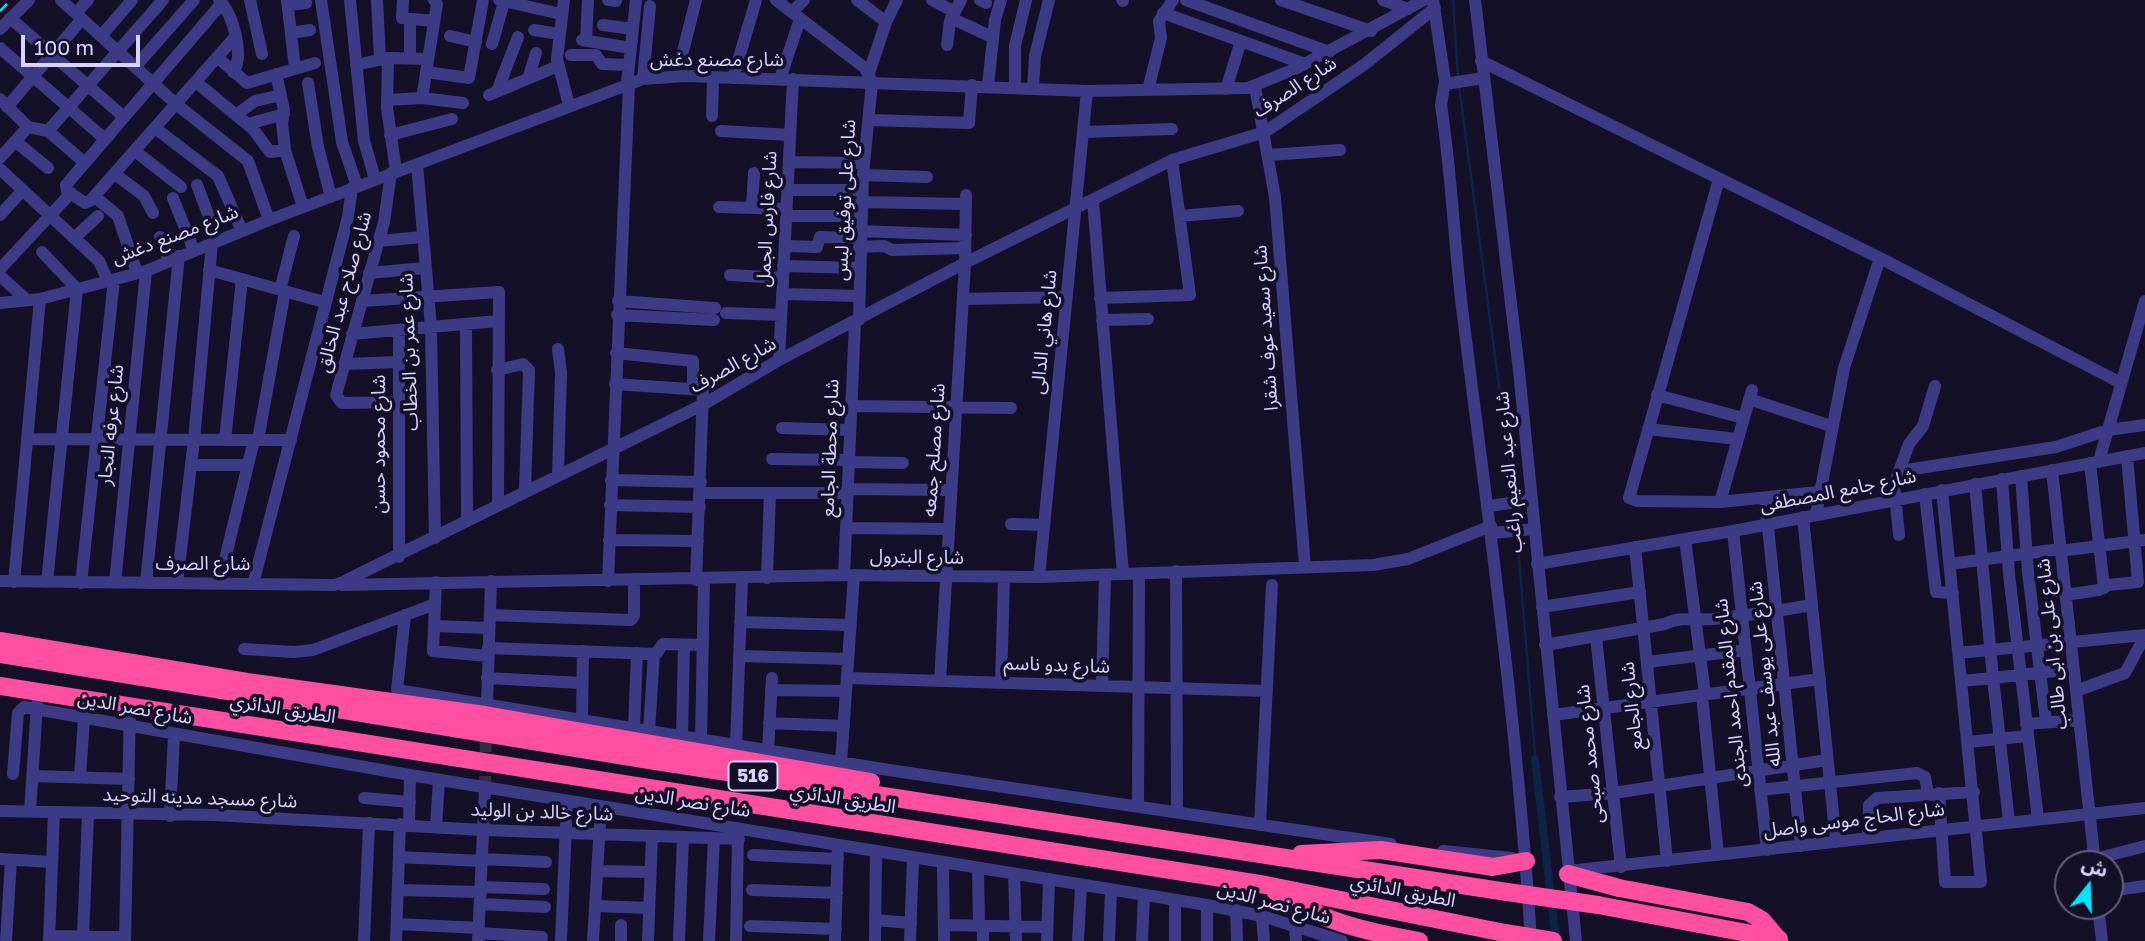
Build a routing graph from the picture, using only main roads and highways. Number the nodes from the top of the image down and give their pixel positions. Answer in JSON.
{"nodes":[{"id":1,"x":0,"y":641,"type":"edge"},
{"id":2,"x":0,"y":654,"type":"edge"},
{"id":3,"x":0,"y":686,"type":"edge"},
{"id":4,"x":1007,"y":813,"type":"junction"},
{"id":5,"x":1280,"y":857,"type":"junction"},
{"id":6,"x":1526,"y":860,"type":"road end"},
{"id":7,"x":1568,"y":872,"type":"road end"},
{"id":8,"x":1266,"y":885,"type":"junction"},
{"id":9,"x":1784,"y":940,"type":"edge"},
{"id":10,"x":1419,"y":941,"type":"edge"},
{"id":11,"x":1553,"y":941,"type":"edge"}],
"edges":[{"from":1,"to":4,"type":"highway","name":"الطريق الدائري","number":"516"},
{"from":2,"to":4,"type":"highway","name":"الطريق الدائري","number":"516"},
{"from":3,"to":8,"type":"highway","name":"الطريق الدائري","number":"516"},
{"from":4,"to":5,"type":"highway","name":"الطريق الدائري","number":"516"},
{"from":5,"to":6,"type":"highway"},
{"from":5,"to":9,"type":"highway","name":"الطريق الدائري","number":"516","bridge":true},
{"from":7,"to":9,"type":"highway"},
{"from":8,"to":10,"type":"highway"},
{"from":8,"to":11,"type":"highway","name":"الطريق الدائري","number":"516","bridge":true}]}
